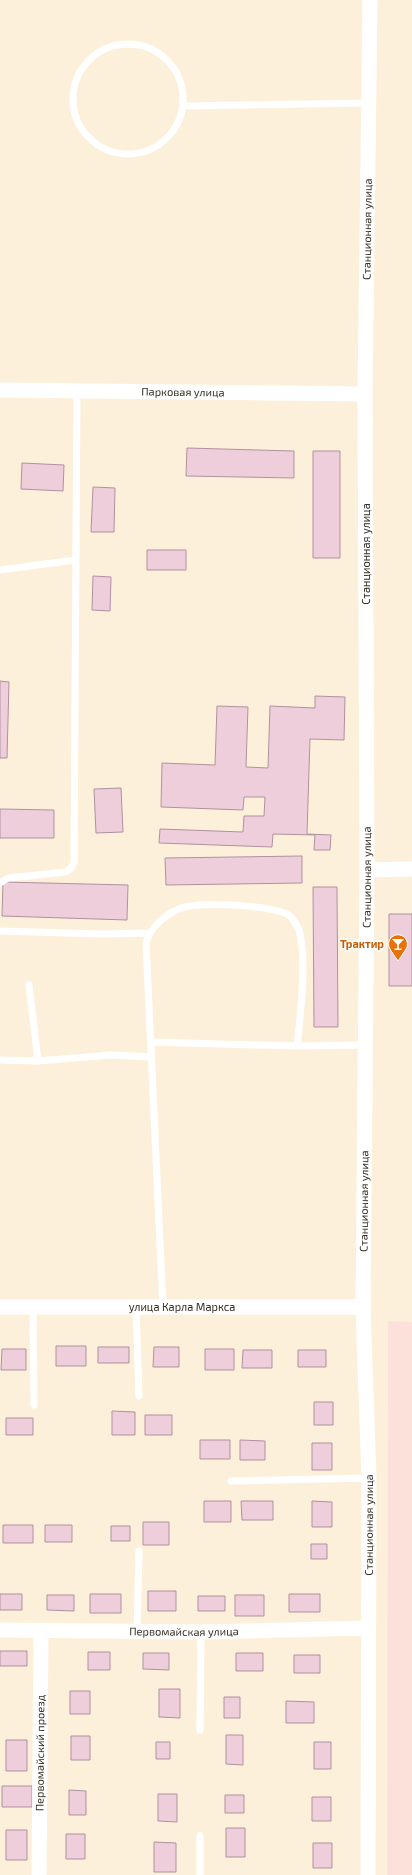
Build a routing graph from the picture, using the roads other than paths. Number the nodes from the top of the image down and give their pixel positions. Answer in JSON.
{"nodes":[{"id":1,"x":370,"y":0,"type":"edge"},
{"id":2,"x":369,"y":103,"type":"junction"},
{"id":3,"x":183,"y":106,"type":"junction"},
{"id":4,"x":0,"y":390,"type":"edge"},
{"id":5,"x":78,"y":391,"type":"junction"},
{"id":6,"x":365,"y":394,"type":"junction"},
{"id":7,"x":76,"y":560,"type":"junction"},
{"id":8,"x":0,"y":570,"type":"edge"},
{"id":9,"x":412,"y":869,"type":"edge"},
{"id":10,"x":367,"y":870,"type":"junction"},
{"id":11,"x":0,"y":883,"type":"edge"},
{"id":12,"x":0,"y":931,"type":"edge"},
{"id":13,"x":149,"y":933,"type":"junction"},
{"id":14,"x":29,"y":985,"type":"dead end"},
{"id":15,"x":151,"y":1042,"type":"junction"},
{"id":16,"x":365,"y":1044,"type":"junction"},
{"id":17,"x":297,"y":1046,"type":"junction"},
{"id":18,"x":151,"y":1057,"type":"junction"},
{"id":19,"x":0,"y":1060,"type":"edge"},
{"id":20,"x":38,"y":1061,"type":"junction"},
{"id":21,"x":0,"y":1307,"type":"edge"},
{"id":22,"x":33,"y":1307,"type":"junction"},
{"id":23,"x":136,"y":1307,"type":"junction"},
{"id":24,"x":163,"y":1307,"type":"junction"},
{"id":25,"x":363,"y":1307,"type":"junction"},
{"id":26,"x":138,"y":1396,"type":"dead end"},
{"id":27,"x":34,"y":1405,"type":"dead end"},
{"id":28,"x":369,"y":1478,"type":"junction"},
{"id":29,"x":232,"y":1480,"type":"dead end"},
{"id":30,"x":139,"y":1551,"type":"dead end"},
{"id":31,"x":368,"y":1628,"type":"junction"},
{"id":32,"x":0,"y":1630,"type":"edge"},
{"id":33,"x":41,"y":1631,"type":"junction"},
{"id":34,"x":137,"y":1631,"type":"junction"},
{"id":35,"x":201,"y":1632,"type":"junction"},
{"id":36,"x":200,"y":1730,"type":"dead end"},
{"id":37,"x":200,"y":1836,"type":"dead end"},
{"id":38,"x":39,"y":1875,"type":"edge"},
{"id":39,"x":200,"y":1875,"type":"edge"},
{"id":40,"x":368,"y":1875,"type":"edge"}],
"edges":[{"from":1,"to":2,"type":"street","name":"Станционная улица"},
{"from":2,"to":3,"type":"lane"},
{"from":2,"to":6,"type":"street","name":"Станционная улица"},
{"from":3,"to":3,"type":"lane"},
{"from":4,"to":5,"type":"street","name":"Парковая улица"},
{"from":5,"to":6,"type":"street","name":"Парковая улица"},
{"from":5,"to":7,"type":"lane"},
{"from":6,"to":10,"type":"street","name":"Станционная улица"},
{"from":7,"to":8,"type":"lane"},
{"from":7,"to":11,"type":"lane"},
{"from":9,"to":10,"type":"street"},
{"from":10,"to":16,"type":"street","name":"Станционная улица"},
{"from":12,"to":13,"type":"lane"},
{"from":13,"to":15,"type":"lane"},
{"from":13,"to":17,"type":"lane"},
{"from":14,"to":20,"type":"lane"},
{"from":15,"to":17,"type":"lane"},
{"from":15,"to":18,"type":"lane"},
{"from":16,"to":17,"type":"lane"},
{"from":16,"to":25,"type":"street","name":"Станционная улица"},
{"from":18,"to":20,"type":"lane"},
{"from":18,"to":24,"type":"lane"},
{"from":19,"to":20,"type":"lane"},
{"from":21,"to":22,"type":"street","name":"улица Карла Маркса"},
{"from":22,"to":23,"type":"street","name":"улица Карла Маркса"},
{"from":22,"to":27,"type":"lane"},
{"from":23,"to":24,"type":"street","name":"улица Карла Маркса"},
{"from":23,"to":26,"type":"lane"},
{"from":24,"to":25,"type":"street","name":"улица Карла Маркса"},
{"from":25,"to":28,"type":"street","name":"Станционная улица"},
{"from":28,"to":29,"type":"lane"},
{"from":28,"to":31,"type":"street","name":"Станционная улица"},
{"from":30,"to":34,"type":"lane"},
{"from":31,"to":35,"type":"street","name":"Первомайская улица"},
{"from":31,"to":40,"type":"street","name":"Станционная улица"},
{"from":32,"to":33,"type":"street","name":"Первомайская улица"},
{"from":33,"to":34,"type":"street","name":"Первомайская улица"},
{"from":33,"to":38,"type":"street","name":"Первомайский проезд"},
{"from":34,"to":35,"type":"street","name":"Первомайская улица"},
{"from":35,"to":36,"type":"lane"},
{"from":37,"to":39,"type":"lane"}]}
